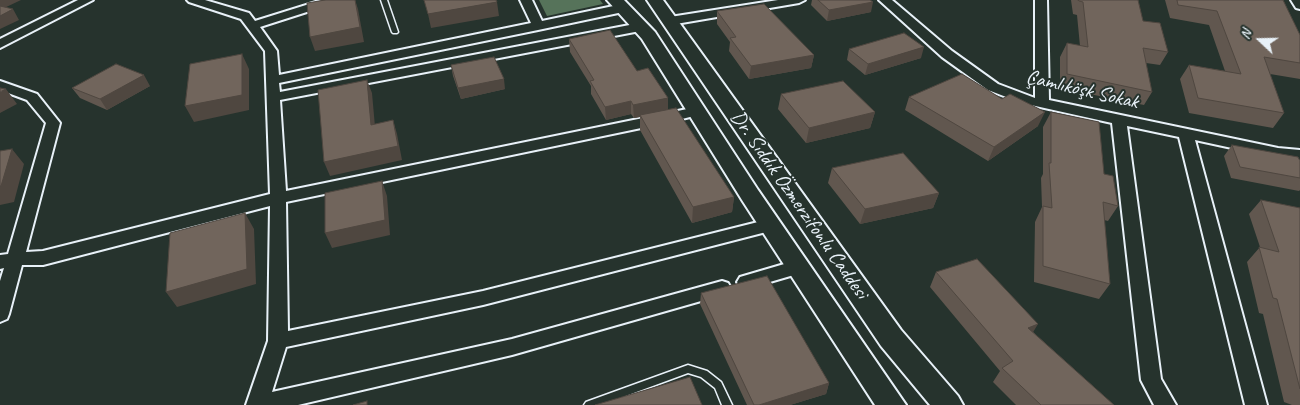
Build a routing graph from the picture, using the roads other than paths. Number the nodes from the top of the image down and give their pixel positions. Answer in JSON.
{"nodes":[{"id":1,"x":87,"y":0,"type":"edge"},
{"id":2,"x":193,"y":0,"type":"edge"},
{"id":3,"x":334,"y":0,"type":"edge"},
{"id":4,"x":384,"y":0,"type":"edge"},
{"id":5,"x":526,"y":0,"type":"edge"},
{"id":6,"x":799,"y":0,"type":"edge"},
{"id":7,"x":885,"y":0,"type":"edge"},
{"id":8,"x":1041,"y":0,"type":"edge"},
{"id":9,"x":1297,"y":0,"type":"edge"},
{"id":10,"x":619,"y":4,"type":"edge"},
{"id":11,"x":662,"y":6,"type":"edge"},
{"id":12,"x":1300,"y":6,"type":"edge"},
{"id":13,"x":252,"y":26,"type":"junction"},
{"id":14,"x":538,"y":26,"type":"junction"},
{"id":15,"x":640,"y":27,"type":"junction"},
{"id":16,"x":395,"y":32,"type":"dead end"},
{"id":17,"x":0,"y":44,"type":"edge"},
{"id":18,"x":272,"y":80,"type":"junction"},
{"id":19,"x":0,"y":85,"type":"edge"},
{"id":20,"x":273,"y":98,"type":"junction"},
{"id":21,"x":1042,"y":103,"type":"junction"},
{"id":22,"x":697,"y":111,"type":"junction"},
{"id":23,"x":1119,"y":120,"type":"junction"},
{"id":24,"x":1186,"y":134,"type":"junction"},
{"id":25,"x":1300,"y":155,"type":"edge"},
{"id":26,"x":278,"y":198,"type":"junction"},
{"id":27,"x":770,"y":225,"type":"junction"},
{"id":28,"x":16,"y":259,"type":"junction"},
{"id":29,"x":0,"y":262,"type":"edge"},
{"id":30,"x":798,"y":267,"type":"junction"},
{"id":31,"x":0,"y":314,"type":"edge"},
{"id":32,"x":278,"y":341,"type":"junction"},
{"id":33,"x":257,"y":405,"type":"edge"},
{"id":34,"x":589,"y":405,"type":"edge"},
{"id":35,"x":727,"y":405,"type":"edge"},
{"id":36,"x":891,"y":405,"type":"edge"},
{"id":37,"x":948,"y":405,"type":"edge"},
{"id":38,"x":1164,"y":405,"type":"edge"},
{"id":39,"x":1256,"y":405,"type":"edge"}],
"edges":[{"from":1,"to":17,"type":"street"},
{"from":2,"to":13,"type":"street"},
{"from":3,"to":13,"type":"street"},
{"from":4,"to":16,"type":"lane"},
{"from":5,"to":14,"type":"street"},
{"from":6,"to":11,"type":"street"},
{"from":7,"to":21,"type":"street","name":"Çamlıköşk Sokak"},
{"from":8,"to":21,"type":"street"},
{"from":9,"to":12,"type":"street"},
{"from":10,"to":14,"type":"street"},
{"from":10,"to":15,"type":"main road","name":"Dr. Sıddık Özmerzifonlu Caddesi"},
{"from":11,"to":37,"type":"main road","name":"Dr. Sıddık Özmerzifonlu Caddesi"},
{"from":13,"to":18,"type":"street"},
{"from":14,"to":18,"type":"street"},
{"from":15,"to":20,"type":"street"},
{"from":15,"to":22,"type":"main road","name":"Dr. Sıddık Özmerzifonlu Caddesi"},
{"from":18,"to":20,"type":"street"},
{"from":19,"to":28,"type":"street"},
{"from":20,"to":26,"type":"street"},
{"from":21,"to":23,"type":"street","name":"Çamlıköşk Sokak"},
{"from":22,"to":26,"type":"street"},
{"from":22,"to":27,"type":"main road","name":"Dr. Sıddık Özmerzifonlu Caddesi"},
{"from":23,"to":24,"type":"street","name":"Çamlıköşk Sokak"},
{"from":23,"to":38,"type":"street"},
{"from":24,"to":25,"type":"street","name":"Çamlıköşk Sokak"},
{"from":24,"to":39,"type":"street"},
{"from":26,"to":28,"type":"street"},
{"from":26,"to":32,"type":"street"},
{"from":27,"to":30,"type":"main road","name":"Dr. Sıddık Özmerzifonlu Caddesi"},
{"from":27,"to":32,"type":"street"},
{"from":28,"to":29,"type":"street"},
{"from":28,"to":31,"type":"street"},
{"from":30,"to":33,"type":"street"},
{"from":30,"to":36,"type":"main road","name":"Dr. Sıddık Özmerzifonlu Caddesi"},
{"from":32,"to":33,"type":"street"},
{"from":34,"to":35,"type":"lane"}]}
